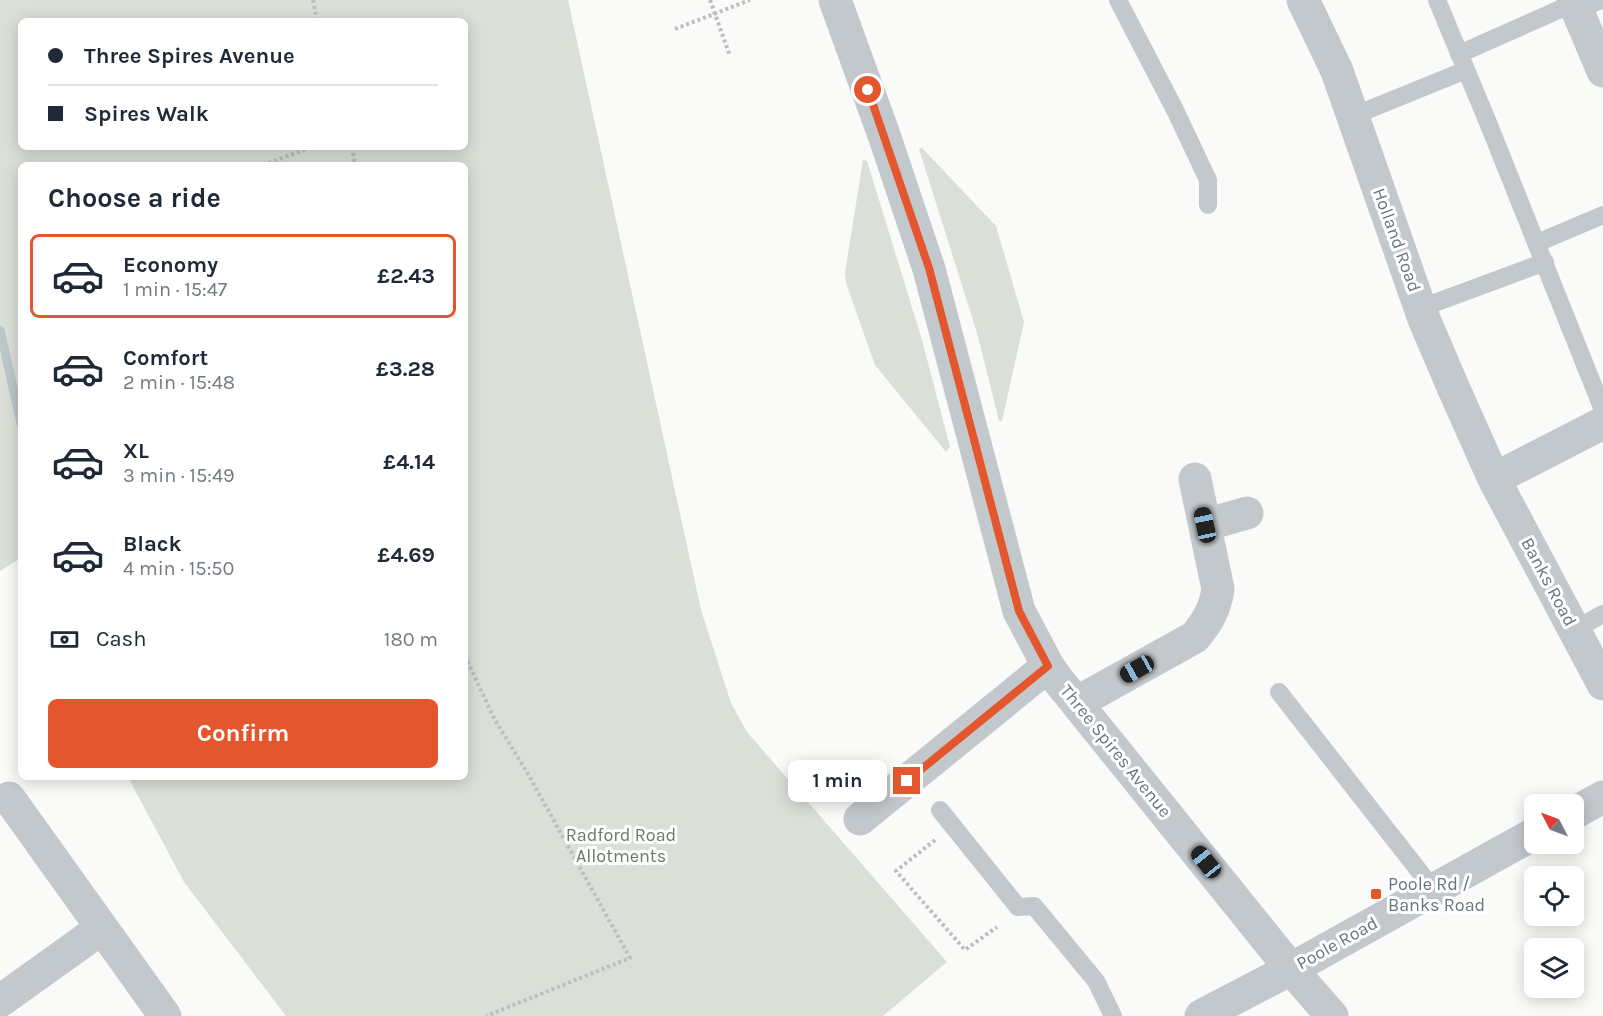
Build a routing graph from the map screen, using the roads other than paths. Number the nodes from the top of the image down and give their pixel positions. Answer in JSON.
{"nodes":[{"id":1,"x":835,"y":0,"type":"edge"},
{"id":2,"x":1118,"y":0,"type":"edge"},
{"id":3,"x":1303,"y":0,"type":"edge"},
{"id":4,"x":1437,"y":0,"type":"edge"},
{"id":5,"x":1581,"y":3,"type":"edge"},
{"id":6,"x":1463,"y":62,"type":"junction"},
{"id":7,"x":1603,"y":71,"type":"edge"},
{"id":8,"x":1353,"y":116,"type":"junction"},
{"id":9,"x":1208,"y":205,"type":"dead end"},
{"id":10,"x":1603,"y":215,"type":"edge"},
{"id":11,"x":1537,"y":243,"type":"junction"},
{"id":12,"x":1545,"y":262,"type":"junction"},
{"id":13,"x":1421,"y":308,"type":"junction"},
{"id":14,"x":1603,"y":410,"type":"edge"},
{"id":15,"x":1603,"y":423,"type":"edge"},
{"id":16,"x":1195,"y":478,"type":"dead end"},
{"id":17,"x":1494,"y":479,"type":"junction"},
{"id":18,"x":1247,"y":513,"type":"dead end"},
{"id":19,"x":1205,"y":525,"type":"junction"},
{"id":20,"x":1603,"y":614,"type":"edge"},
{"id":21,"x":1574,"y":630,"type":"junction"},
{"id":22,"x":1048,"y":666,"type":"junction"},
{"id":23,"x":1603,"y":684,"type":"edge"},
{"id":24,"x":1279,"y":692,"type":"dead end"},
{"id":25,"x":1078,"y":702,"type":"junction"},
{"id":26,"x":1603,"y":797,"type":"edge"},
{"id":27,"x":9,"y":798,"type":"dead end"},
{"id":28,"x":1584,"y":807,"type":"edge"},
{"id":29,"x":940,"y":810,"type":"dead end"},
{"id":30,"x":861,"y":819,"type":"dead end"},
{"id":31,"x":1524,"y":840,"type":"edge"},
{"id":32,"x":1434,"y":890,"type":"junction"},
{"id":33,"x":102,"y":928,"type":"junction"},
{"id":34,"x":1291,"y":969,"type":"junction"},
{"id":35,"x":0,"y":1000,"type":"edge"},
{"id":36,"x":165,"y":1016,"type":"edge"},
{"id":37,"x":1113,"y":1016,"type":"edge"},
{"id":38,"x":1201,"y":1016,"type":"edge"},
{"id":39,"x":1332,"y":1016,"type":"edge"}],
"edges":[{"from":1,"to":22,"type":"street","name":"Three Spires Avenue"},
{"from":2,"to":9,"type":"lane"},
{"from":3,"to":8,"type":"street","name":"Holland Road"},
{"from":4,"to":6,"type":"lane"},
{"from":5,"to":6,"type":"lane"},
{"from":5,"to":7,"type":"street"},
{"from":6,"to":8,"type":"lane"},
{"from":6,"to":11,"type":"lane"},
{"from":8,"to":13,"type":"street","name":"Holland Road"},
{"from":10,"to":11,"type":"lane"},
{"from":11,"to":12,"type":"lane"},
{"from":12,"to":13,"type":"lane"},
{"from":12,"to":14,"type":"lane"},
{"from":13,"to":17,"type":"street","name":"Holland Road"},
{"from":15,"to":17,"type":"street"},
{"from":16,"to":19,"type":"street"},
{"from":17,"to":21,"type":"street","name":"Banks Road"},
{"from":18,"to":19,"type":"street"},
{"from":19,"to":25,"type":"street"},
{"from":20,"to":21,"type":"lane"},
{"from":21,"to":23,"type":"street","name":"Banks Road"},
{"from":22,"to":25,"type":"street","name":"Three Spires Avenue"},
{"from":22,"to":30,"type":"street"},
{"from":24,"to":32,"type":"lane"},
{"from":25,"to":34,"type":"street","name":"Three Spires Avenue"},
{"from":26,"to":28,"type":"street"},
{"from":27,"to":33,"type":"street"},
{"from":29,"to":37,"type":"lane"},
{"from":31,"to":32,"type":"street","name":"Poole Road"},
{"from":32,"to":34,"type":"street","name":"Poole Road"},
{"from":33,"to":35,"type":"street"},
{"from":33,"to":36,"type":"street"},
{"from":34,"to":38,"type":"street","name":"Poole Road"},
{"from":34,"to":39,"type":"street","name":"Three Spires Avenue"}]}
